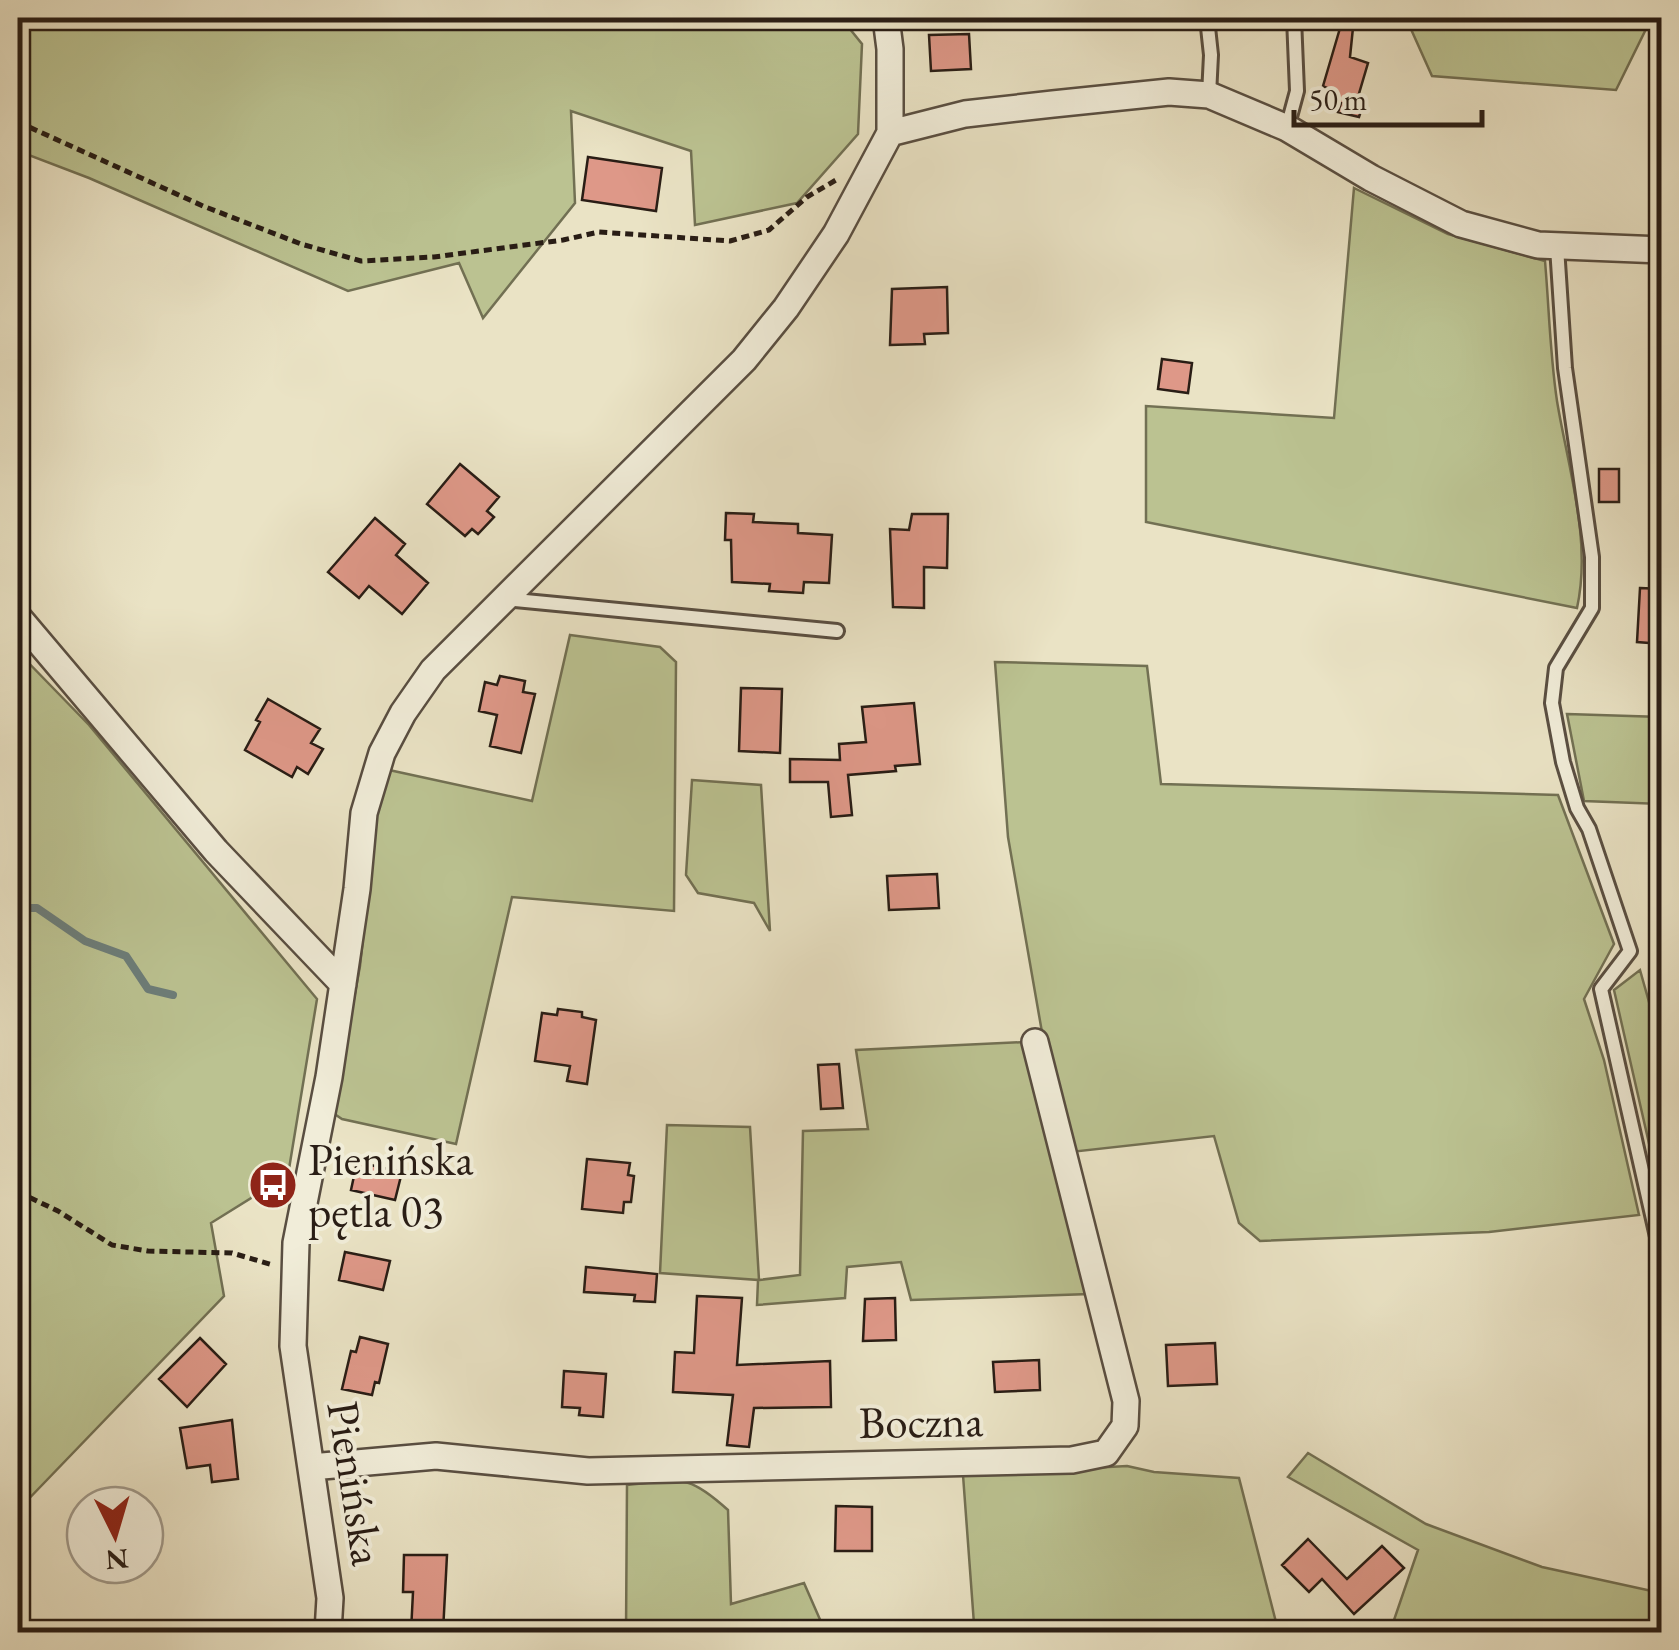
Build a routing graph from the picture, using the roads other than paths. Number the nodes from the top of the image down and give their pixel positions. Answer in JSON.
{"nodes":[{"id":1,"x":886,"y":18,"type":"edge"},
{"id":2,"x":1207,"y":18,"type":"edge"},
{"id":3,"x":1294,"y":18,"type":"edge"},
{"id":4,"x":1208,"y":95,"type":"junction"},
{"id":5,"x":1287,"y":128,"type":"junction"},
{"id":6,"x":890,"y":134,"type":"junction"},
{"id":7,"x":1557,"y":247,"type":"junction"},
{"id":8,"x":1662,"y":250,"type":"edge"},
{"id":9,"x":507,"y":596,"type":"junction"},
{"id":10,"x":18,"y":618,"type":"edge"},
{"id":11,"x":836,"y":631,"type":"dead end"},
{"id":12,"x":343,"y":984,"type":"junction"},
{"id":13,"x":1035,"y":1042,"type":"dead end"},
{"id":14,"x":1662,"y":1259,"type":"edge"},
{"id":15,"x":311,"y":1467,"type":"junction"},
{"id":16,"x":328,"y":1632,"type":"edge"}],
"edges":[{"from":1,"to":6,"type":"street"},
{"from":2,"to":4,"type":"lane"},
{"from":3,"to":5,"type":"lane"},
{"from":4,"to":5,"type":"street"},
{"from":4,"to":6,"type":"street"},
{"from":5,"to":7,"type":"street"},
{"from":6,"to":9,"type":"street","name":"Pienińska"},
{"from":7,"to":8,"type":"street"},
{"from":7,"to":14,"type":"lane"},
{"from":9,"to":11,"type":"lane"},
{"from":9,"to":12,"type":"street","name":"Pienińska"},
{"from":10,"to":12,"type":"street"},
{"from":12,"to":15,"type":"street","name":"Pienińska"},
{"from":13,"to":15,"type":"street","name":"Boczna"},
{"from":15,"to":16,"type":"street","name":"Pienińska"}]}
